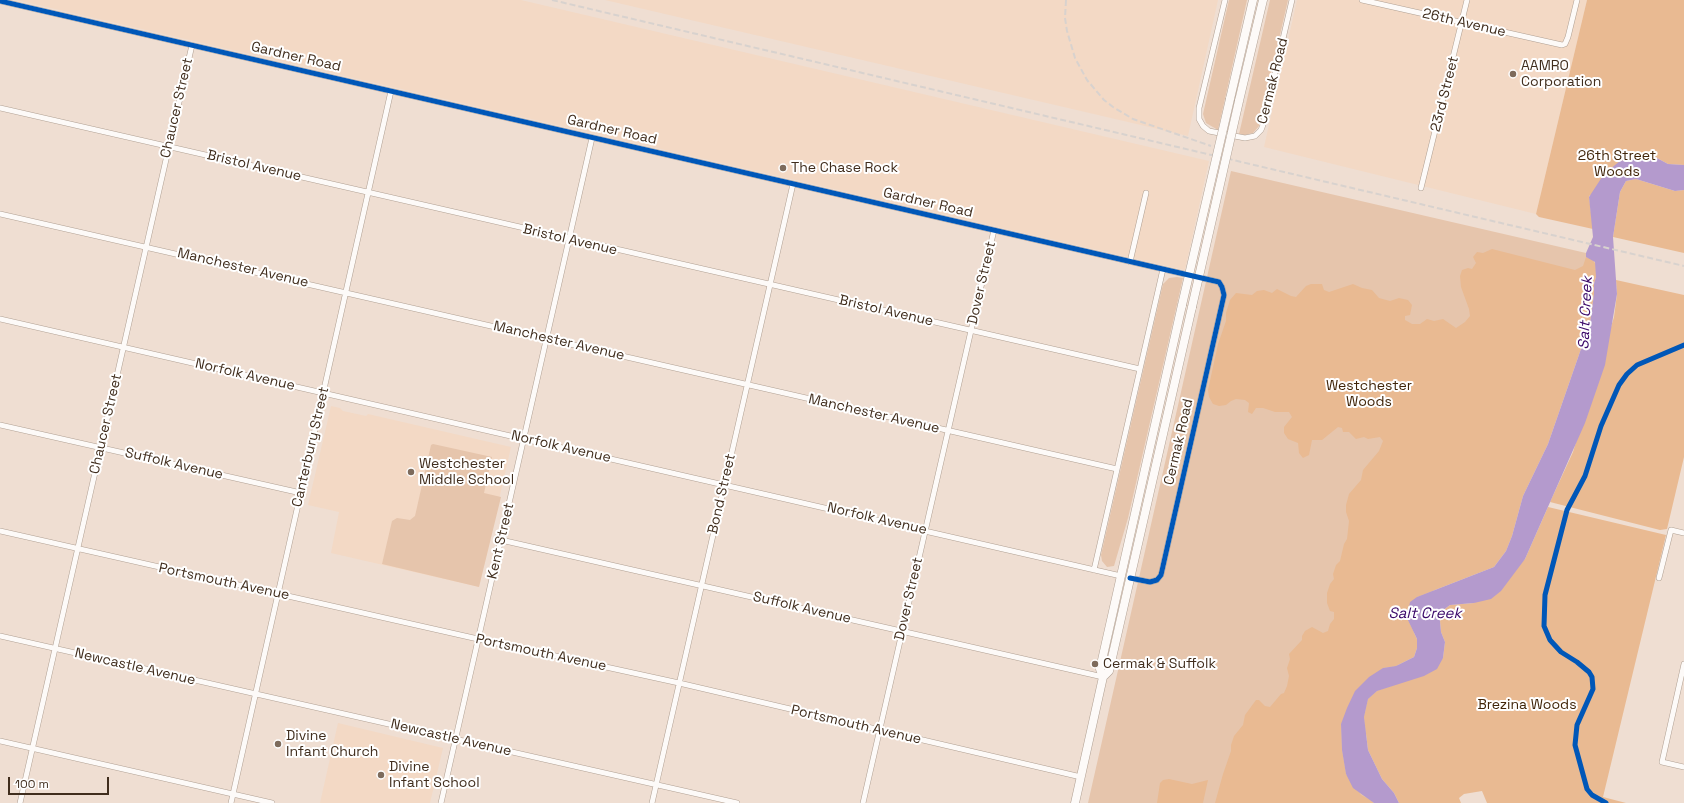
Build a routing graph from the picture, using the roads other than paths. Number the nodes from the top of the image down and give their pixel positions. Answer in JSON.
{"nodes":[{"id":1,"x":1225,"y":0,"type":"edge"},
{"id":2,"x":1253,"y":0,"type":"edge"},
{"id":3,"x":1262,"y":0,"type":"edge"},
{"id":4,"x":1292,"y":0,"type":"edge"},
{"id":5,"x":1362,"y":0,"type":"edge"},
{"id":6,"x":1467,"y":0,"type":"edge"},
{"id":7,"x":1577,"y":0,"type":"edge"},
{"id":8,"x":0,"y":1,"type":"edge"},
{"id":9,"x":1462,"y":22,"type":"junction"},
{"id":10,"x":192,"y":45,"type":"junction"},
{"id":11,"x":391,"y":91,"type":"junction"},
{"id":12,"x":0,"y":108,"type":"edge"},
{"id":13,"x":592,"y":138,"type":"junction"},
{"id":14,"x":168,"y":147,"type":"junction"},
{"id":15,"x":793,"y":184,"type":"junction"},
{"id":16,"x":1421,"y":188,"type":"dead end"},
{"id":17,"x":368,"y":193,"type":"junction"},
{"id":18,"x":1146,"y":193,"type":"dead end"},
{"id":19,"x":0,"y":214,"type":"edge"},
{"id":20,"x":994,"y":230,"type":"junction"},
{"id":21,"x":569,"y":240,"type":"junction"},
{"id":22,"x":147,"y":246,"type":"junction"},
{"id":23,"x":1130,"y":262,"type":"junction"},
{"id":24,"x":1163,"y":269,"type":"junction"},
{"id":25,"x":1219,"y":282,"type":"joint"},
{"id":26,"x":770,"y":285,"type":"junction"},
{"id":27,"x":346,"y":292,"type":"junction"},
{"id":28,"x":0,"y":319,"type":"edge"},
{"id":29,"x":971,"y":331,"type":"junction"},
{"id":30,"x":546,"y":338,"type":"junction"},
{"id":31,"x":124,"y":348,"type":"junction"},
{"id":32,"x":1140,"y":369,"type":"junction"},
{"id":33,"x":748,"y":385,"type":"junction"},
{"id":34,"x":323,"y":393,"type":"junction"},
{"id":35,"x":0,"y":424,"type":"edge"},
{"id":36,"x":948,"y":431,"type":"junction"},
{"id":37,"x":524,"y":438,"type":"junction"},
{"id":38,"x":101,"y":448,"type":"junction"},
{"id":39,"x":1117,"y":469,"type":"junction"},
{"id":40,"x":724,"y":485,"type":"junction"},
{"id":41,"x":301,"y":492,"type":"junction"},
{"id":42,"x":0,"y":531,"type":"edge"},
{"id":43,"x":925,"y":531,"type":"junction"},
{"id":44,"x":1684,"y":533,"type":"edge"},
{"id":45,"x":501,"y":540,"type":"junction"},
{"id":46,"x":78,"y":550,"type":"junction"},
{"id":47,"x":1094,"y":570,"type":"junction"},
{"id":48,"x":1121,"y":576,"type":"junction"},
{"id":49,"x":1130,"y":578,"type":"junction"},
{"id":50,"x":1659,"y":578,"type":"dead end"},
{"id":51,"x":702,"y":585,"type":"junction"},
{"id":52,"x":278,"y":593,"type":"junction"},
{"id":53,"x":902,"y":631,"type":"junction"},
{"id":54,"x":0,"y":636,"type":"edge"},
{"id":55,"x":478,"y":639,"type":"junction"},
{"id":56,"x":55,"y":649,"type":"junction"},
{"id":57,"x":1684,"y":664,"type":"edge"},
{"id":58,"x":1103,"y":677,"type":"junction"},
{"id":59,"x":679,"y":683,"type":"junction"},
{"id":60,"x":256,"y":694,"type":"junction"},
{"id":61,"x":879,"y":730,"type":"junction"},
{"id":62,"x":456,"y":739,"type":"junction"},
{"id":63,"x":0,"y":741,"type":"edge"},
{"id":64,"x":32,"y":748,"type":"junction"},
{"id":65,"x":1684,"y":767,"type":"edge"},
{"id":66,"x":1080,"y":776,"type":"junction"},
{"id":67,"x":656,"y":785,"type":"junction"},
{"id":68,"x":233,"y":794,"type":"junction"},
{"id":69,"x":20,"y":803,"type":"edge"},
{"id":70,"x":231,"y":803,"type":"edge"},
{"id":71,"x":272,"y":803,"type":"edge"},
{"id":72,"x":441,"y":803,"type":"edge"},
{"id":73,"x":652,"y":803,"type":"edge"},
{"id":74,"x":738,"y":803,"type":"edge"},
{"id":75,"x":863,"y":803,"type":"edge"},
{"id":76,"x":1075,"y":803,"type":"edge"}],
"edges":[{"from":1,"to":4,"type":"street","name":"Cermak Road"},
{"from":2,"to":48,"type":"main road","name":"Cermak Road","bridge":true},
{"from":3,"to":49,"type":"main road","name":"Cermak Road","bridge":true},
{"from":5,"to":9,"type":"street","name":"26th Avenue"},
{"from":6,"to":9,"type":"street","name":"23rd Street"},
{"from":7,"to":9,"type":"street","name":"26th Avenue"},
{"from":8,"to":10,"type":"street","name":"Gardner Road"},
{"from":9,"to":16,"type":"street","name":"23rd Street"},
{"from":10,"to":11,"type":"street","name":"Gardner Road"},
{"from":10,"to":14,"type":"street","name":"Chaucer Street"},
{"from":11,"to":13,"type":"street","name":"Gardner Road"},
{"from":11,"to":17,"type":"street","name":"Canterbury Street"},
{"from":12,"to":14,"type":"street","name":"Bristol Avenue"},
{"from":13,"to":15,"type":"street","name":"Gardner Road"},
{"from":13,"to":21,"type":"street","name":"Kent Street"},
{"from":14,"to":17,"type":"street","name":"Bristol Avenue"},
{"from":14,"to":22,"type":"street","name":"Chaucer Street"},
{"from":15,"to":20,"type":"street","name":"Gardner Road"},
{"from":15,"to":26,"type":"street","name":"Bond Street"},
{"from":17,"to":21,"type":"street","name":"Bristol Avenue"},
{"from":17,"to":27,"type":"street","name":"Canterbury Street"},
{"from":18,"to":23,"type":"street"},
{"from":19,"to":22,"type":"street","name":"Manchester Avenue"},
{"from":20,"to":23,"type":"street","name":"Gardner Road"},
{"from":20,"to":29,"type":"street","name":"Dover Street"},
{"from":21,"to":26,"type":"street","name":"Bristol Avenue"},
{"from":21,"to":30,"type":"street","name":"Kent Street"},
{"from":22,"to":27,"type":"street","name":"Manchester Avenue"},
{"from":22,"to":31,"type":"street","name":"Chaucer Street"},
{"from":23,"to":24,"type":"street","name":"Gardner Road"},
{"from":24,"to":25,"type":"street","name":"Gardner Road"},
{"from":24,"to":32,"type":"street"},
{"from":25,"to":49,"type":"street","name":"Cermak Road"},
{"from":26,"to":29,"type":"street","name":"Bristol Avenue"},
{"from":26,"to":33,"type":"street","name":"Bond Street"},
{"from":27,"to":30,"type":"street","name":"Manchester Avenue"},
{"from":27,"to":34,"type":"street","name":"Canterbury Street"},
{"from":28,"to":31,"type":"street","name":"Norfolk Avenue"},
{"from":29,"to":32,"type":"street","name":"Bristol Avenue"},
{"from":29,"to":36,"type":"street","name":"Dover Street"},
{"from":30,"to":33,"type":"street","name":"Manchester Avenue"},
{"from":30,"to":37,"type":"street","name":"Kent Street"},
{"from":31,"to":34,"type":"street","name":"Norfolk Avenue"},
{"from":31,"to":38,"type":"street","name":"Chaucer Street"},
{"from":32,"to":39,"type":"street"},
{"from":33,"to":36,"type":"street","name":"Manchester Avenue"},
{"from":33,"to":40,"type":"street","name":"Bond Street"},
{"from":34,"to":37,"type":"street","name":"Norfolk Avenue"},
{"from":34,"to":41,"type":"street","name":"Canterbury Street"},
{"from":35,"to":38,"type":"street","name":"Suffolk Avenue"},
{"from":36,"to":39,"type":"street","name":"Manchester Avenue"},
{"from":36,"to":43,"type":"street","name":"Dover Street"},
{"from":37,"to":40,"type":"street","name":"Norfolk Avenue"},
{"from":37,"to":45,"type":"street","name":"Kent Street"},
{"from":38,"to":41,"type":"street","name":"Suffolk Avenue"},
{"from":38,"to":46,"type":"street","name":"Chaucer Street"},
{"from":39,"to":47,"type":"street"},
{"from":40,"to":43,"type":"street","name":"Norfolk Avenue"},
{"from":40,"to":51,"type":"street","name":"Bond Street"},
{"from":41,"to":52,"type":"street","name":"Canterbury Street"},
{"from":42,"to":46,"type":"street","name":"Portsmouth Avenue"},
{"from":43,"to":47,"type":"street","name":"Norfolk Avenue"},
{"from":43,"to":53,"type":"street","name":"Dover Street"},
{"from":44,"to":50,"type":"street"},
{"from":45,"to":51,"type":"street","name":"Suffolk Avenue"},
{"from":45,"to":55,"type":"street","name":"Kent Street"},
{"from":46,"to":52,"type":"street","name":"Portsmouth Avenue"},
{"from":46,"to":56,"type":"street","name":"Chaucer Street"},
{"from":47,"to":48,"type":"street","name":"Norfolk Avenue"},
{"from":48,"to":58,"type":"main road","name":"Cermak Road"},
{"from":49,"to":58,"type":"main road","name":"Cermak Road"},
{"from":51,"to":53,"type":"street","name":"Suffolk Avenue"},
{"from":51,"to":59,"type":"street","name":"Bond Street"},
{"from":52,"to":55,"type":"street","name":"Portsmouth Avenue"},
{"from":52,"to":60,"type":"street","name":"Canterbury Street"},
{"from":53,"to":58,"type":"street","name":"Suffolk Avenue"},
{"from":53,"to":61,"type":"street","name":"Dover Street"},
{"from":54,"to":56,"type":"street","name":"Newcastle Avenue"},
{"from":55,"to":59,"type":"street","name":"Portsmouth Avenue"},
{"from":55,"to":62,"type":"street","name":"Kent Street"},
{"from":56,"to":60,"type":"street","name":"Newcastle Avenue"},
{"from":56,"to":64,"type":"street","name":"Chaucer Street"},
{"from":57,"to":65,"type":"street"},
{"from":58,"to":66,"type":"main road","name":"Cermak Road"},
{"from":59,"to":61,"type":"street","name":"Portsmouth Avenue"},
{"from":59,"to":67,"type":"street","name":"Bond Street"},
{"from":60,"to":62,"type":"street","name":"Newcastle Avenue"},
{"from":60,"to":68,"type":"street","name":"Canterbury Street"},
{"from":61,"to":66,"type":"street","name":"Portsmouth Avenue"},
{"from":61,"to":75,"type":"street","name":"Dover Street"},
{"from":62,"to":67,"type":"street","name":"Newcastle Avenue"},
{"from":62,"to":72,"type":"street","name":"Kent Street"},
{"from":63,"to":64,"type":"street"},
{"from":64,"to":68,"type":"street"},
{"from":64,"to":69,"type":"street","name":"Chaucer Street"},
{"from":66,"to":76,"type":"main road","name":"Cermak Road"},
{"from":67,"to":73,"type":"street","name":"Bond Street"},
{"from":67,"to":74,"type":"street","name":"Newcastle Avenue"},
{"from":68,"to":70,"type":"street","name":"Canterbury Street"},
{"from":68,"to":71,"type":"street"}]}
